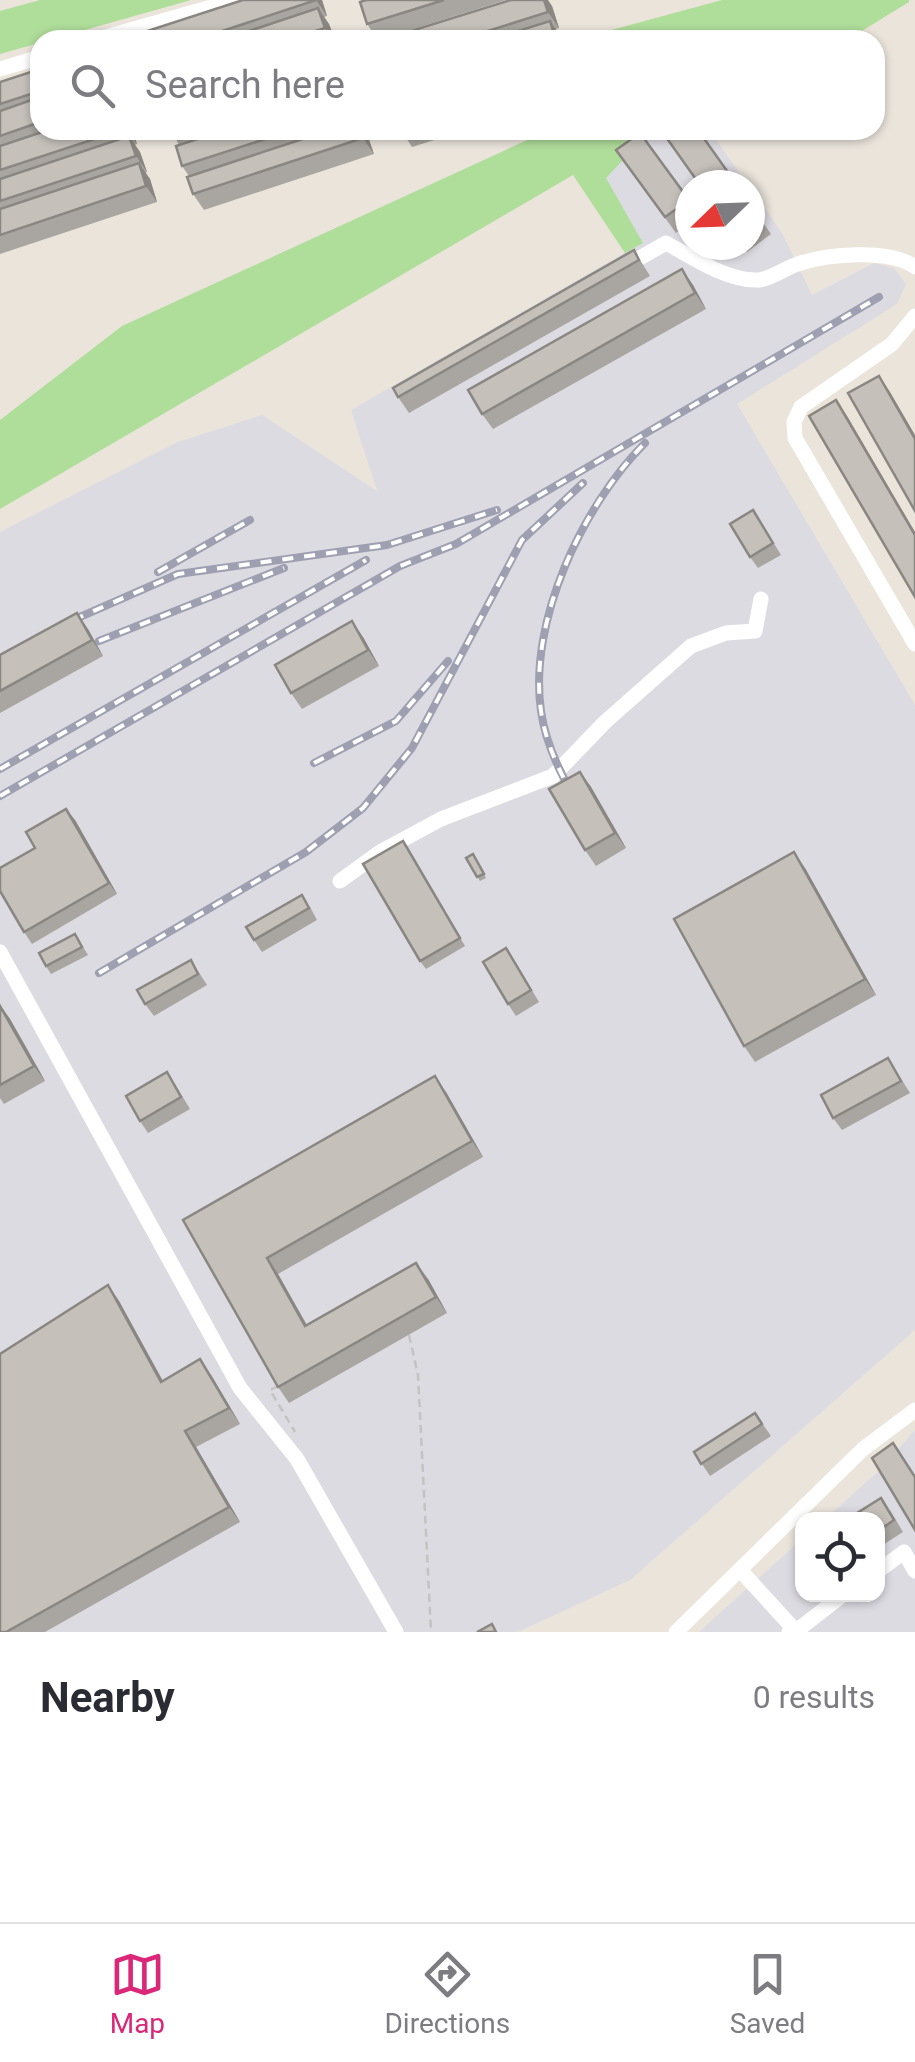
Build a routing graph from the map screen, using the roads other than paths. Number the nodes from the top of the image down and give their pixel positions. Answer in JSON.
{"nodes":[{"id":1,"x":236,"y":0,"type":"edge"},
{"id":2,"x":130,"y":30,"type":"edge"},
{"id":3,"x":30,"y":59,"type":"edge"},
{"id":4,"x":0,"y":69,"type":"edge"},
{"id":5,"x":915,"y":267,"type":"edge"},
{"id":6,"x":615,"y":272,"type":"edge"},
{"id":7,"x":915,"y":316,"type":"edge"},
{"id":8,"x":761,"y":599,"type":"dead end"},
{"id":9,"x":915,"y":644,"type":"edge"},
{"id":10,"x":340,"y":881,"type":"dead end"},
{"id":11,"x":0,"y":952,"type":"edge"},
{"id":12,"x":915,"y":1410,"type":"edge"},
{"id":13,"x":885,"y":1566,"type":"edge"},
{"id":14,"x":740,"y":1570,"type":"junction"},
{"id":15,"x":915,"y":1571,"type":"edge"},
{"id":16,"x":833,"y":1602,"type":"edge"},
{"id":17,"x":792,"y":1631,"type":"edge"},
{"id":18,"x":396,"y":1632,"type":"edge"},
{"id":19,"x":676,"y":1632,"type":"edge"}],
"edges":[{"from":1,"to":2,"type":"street"},
{"from":3,"to":4,"type":"street"},
{"from":5,"to":6,"type":"street"},
{"from":7,"to":9,"type":"street"},
{"from":8,"to":10,"type":"street"},
{"from":11,"to":18,"type":"street"},
{"from":12,"to":14,"type":"street"},
{"from":13,"to":15,"type":"street"},
{"from":14,"to":17,"type":"street"},
{"from":14,"to":19,"type":"street"},
{"from":16,"to":17,"type":"street"}]}
